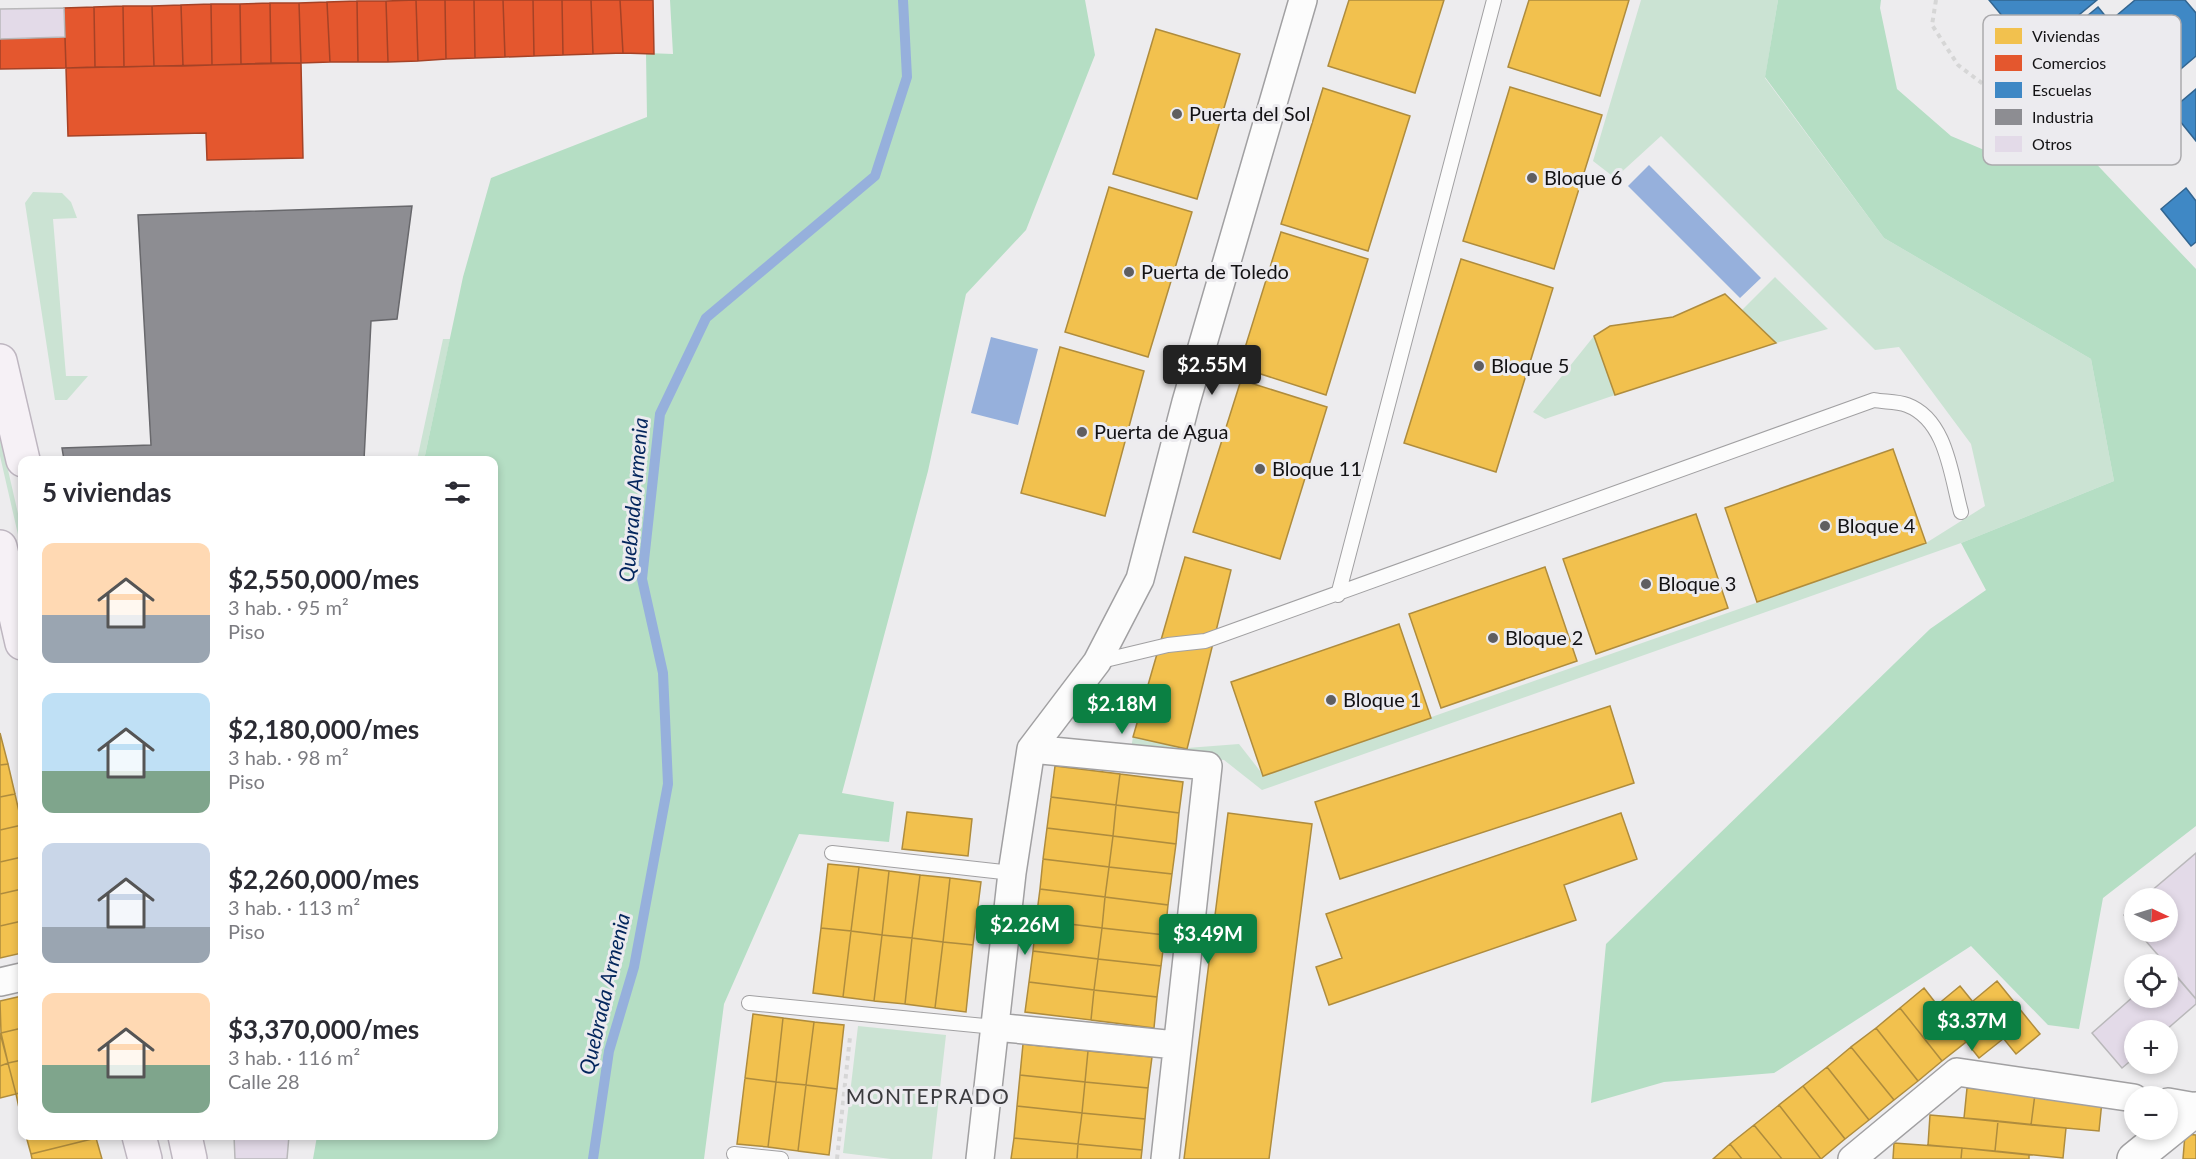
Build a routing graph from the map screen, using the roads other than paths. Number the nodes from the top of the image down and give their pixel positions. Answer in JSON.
{"nodes":[{"id":1,"x":1303,"y":0,"type":"edge"},
{"id":2,"x":1494,"y":0,"type":"edge"},
{"id":3,"x":0,"y":361,"type":"edge"},
{"id":4,"x":22,"y":456,"type":"edge"},
{"id":5,"x":1961,"y":512,"type":"dead end"},
{"id":6,"x":0,"y":548,"type":"edge"},
{"id":7,"x":1338,"y":595,"type":"junction"},
{"id":8,"x":18,"y":626,"type":"edge"},
{"id":9,"x":1097,"y":662,"type":"junction"},
{"id":10,"x":1031,"y":748,"type":"junction"},
{"id":11,"x":832,"y":854,"type":"dead end"},
{"id":12,"x":1012,"y":873,"type":"junction"},
{"id":13,"x":18,"y":978,"type":"edge"},
{"id":14,"x":0,"y":982,"type":"edge"},
{"id":15,"x":749,"y":1003,"type":"dead end"},
{"id":16,"x":994,"y":1027,"type":"junction"},
{"id":17,"x":1176,"y":1045,"type":"junction"},
{"id":18,"x":2124,"y":1097,"type":"edge"},
{"id":19,"x":2178,"y":1104,"type":"edge"},
{"id":20,"x":2196,"y":1108,"type":"edge"},
{"id":21,"x":140,"y":1140,"type":"edge"},
{"id":22,"x":185,"y":1140,"type":"edge"},
{"id":23,"x":734,"y":1154,"type":"dead end"},
{"id":24,"x":145,"y":1159,"type":"edge"},
{"id":25,"x":190,"y":1159,"type":"edge"},
{"id":26,"x":781,"y":1159,"type":"edge"},
{"id":27,"x":980,"y":1159,"type":"edge"},
{"id":28,"x":1165,"y":1159,"type":"edge"},
{"id":29,"x":1852,"y":1159,"type":"edge"},
{"id":30,"x":2134,"y":1159,"type":"edge"}],
"edges":[{"from":1,"to":9,"type":"street"},
{"from":2,"to":7,"type":"lane"},
{"from":3,"to":4,"type":"main road"},
{"from":5,"to":7,"type":"lane"},
{"from":6,"to":8,"type":"main road"},
{"from":7,"to":9,"type":"lane"},
{"from":9,"to":10,"type":"street"},
{"from":10,"to":12,"type":"street"},
{"from":10,"to":17,"type":"street"},
{"from":11,"to":12,"type":"lane"},
{"from":12,"to":16,"type":"street"},
{"from":13,"to":14,"type":"street"},
{"from":15,"to":16,"type":"lane"},
{"from":16,"to":17,"type":"street"},
{"from":16,"to":27,"type":"street"},
{"from":17,"to":28,"type":"street"},
{"from":18,"to":29,"type":"street"},
{"from":19,"to":20,"type":"street"},
{"from":20,"to":30,"type":"street"},
{"from":21,"to":24,"type":"main road"},
{"from":22,"to":25,"type":"main road"},
{"from":23,"to":26,"type":"lane"}]}
